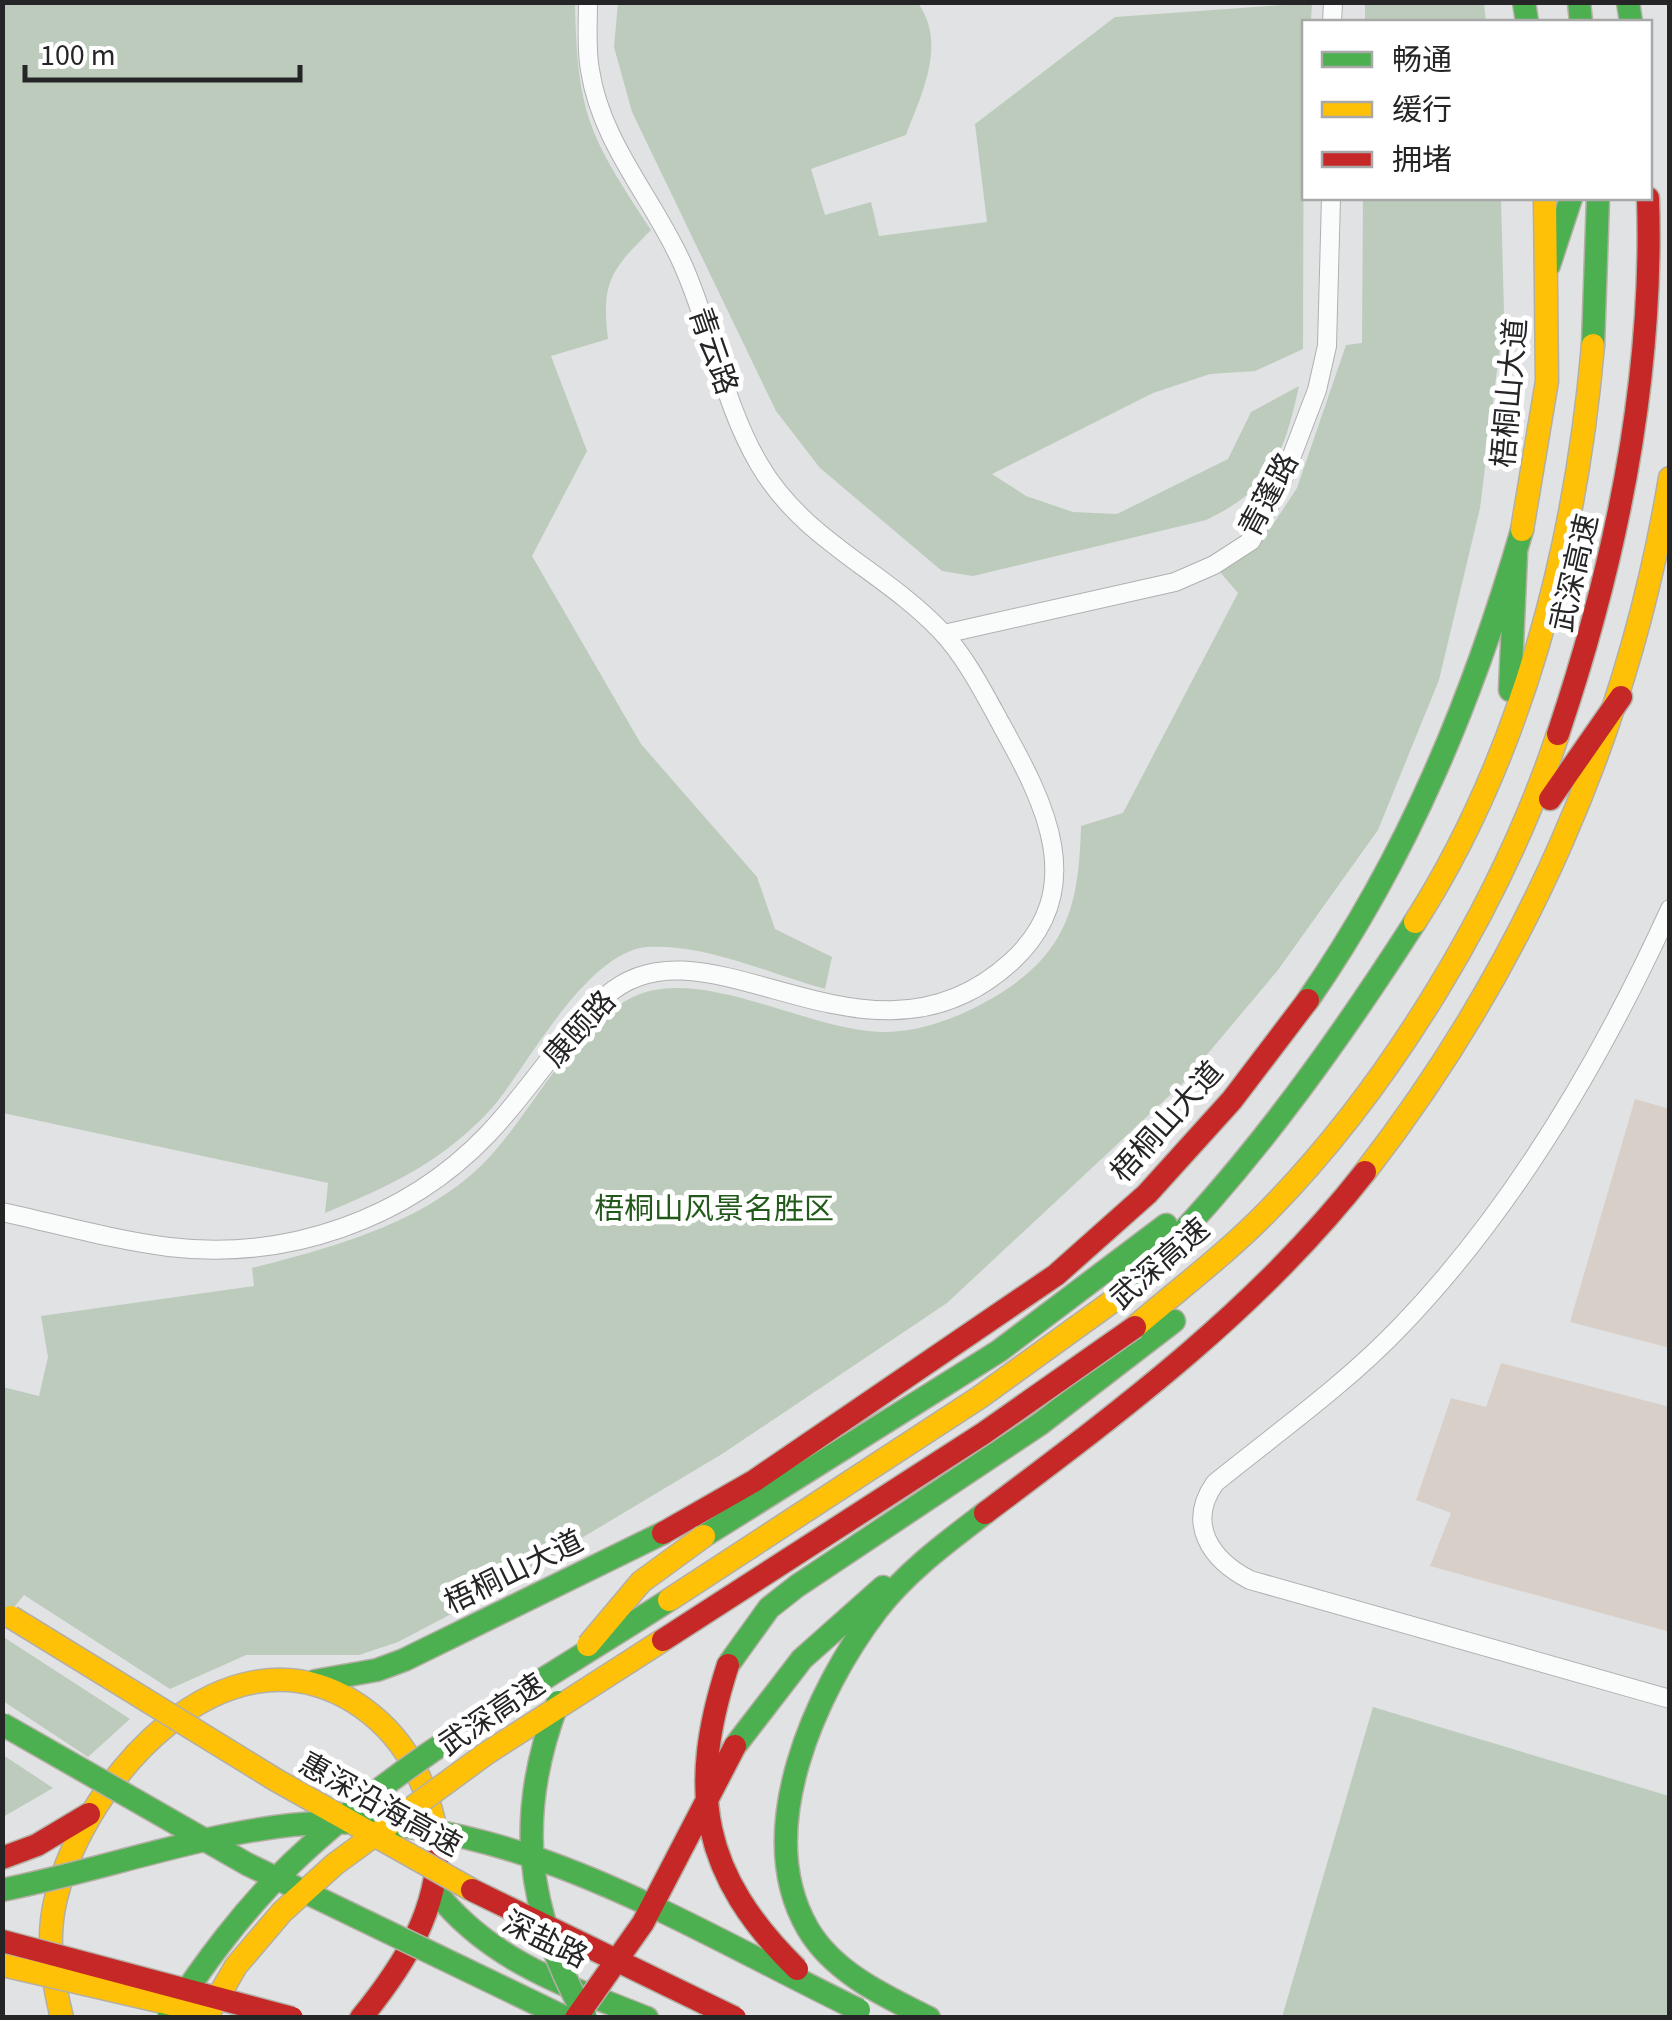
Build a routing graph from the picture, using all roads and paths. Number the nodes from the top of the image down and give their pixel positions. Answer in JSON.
{"nodes":[{"id":1,"x":588,"y":2,"type":"edge"},
{"id":2,"x":1652,"y":181,"type":"edge"},
{"id":3,"x":1331,"y":200,"type":"edge"},
{"id":4,"x":1545,"y":200,"type":"edge"},
{"id":5,"x":1570,"y":200,"type":"edge"},
{"id":6,"x":1598,"y":200,"type":"edge"},
{"id":7,"x":1648,"y":200,"type":"edge"},
{"id":8,"x":1670,"y":240,"type":"edge"},
{"id":9,"x":1549,"y":264,"type":"junction"},
{"id":10,"x":1670,"y":478,"type":"edge"},
{"id":11,"x":1516,"y":554,"type":"junction"},
{"id":12,"x":944,"y":634,"type":"junction"},
{"id":13,"x":1621,"y":696,"type":"junction"},
{"id":14,"x":1508,"y":728,"type":"junction"},
{"id":15,"x":1512,"y":852,"type":"junction"},
{"id":16,"x":1670,"y":910,"type":"edge"},
{"id":17,"x":1292,"y":1097,"type":"junction"},
{"id":18,"x":1285,"y":1193,"type":"junction"},
{"id":19,"x":2,"y":1212,"type":"edge"},
{"id":20,"x":958,"y":1536,"type":"junction"},
{"id":21,"x":11,"y":1618,"type":"dead end"},
{"id":22,"x":315,"y":1681,"type":"junction"},
{"id":23,"x":1670,"y":1699,"type":"edge"},
{"id":24,"x":2,"y":1724,"type":"edge"},
{"id":25,"x":94,"y":1811,"type":"junction"},
{"id":26,"x":2,"y":1858,"type":"edge"},
{"id":27,"x":2,"y":1890,"type":"edge"},
{"id":28,"x":435,"y":1892,"type":"junction"},
{"id":29,"x":2,"y":1941,"type":"edge"},
{"id":30,"x":2,"y":1965,"type":"edge"},
{"id":31,"x":866,"y":2014,"type":"edge"},
{"id":32,"x":62,"y":2018,"type":"edge"},
{"id":33,"x":168,"y":2018,"type":"edge"},
{"id":34,"x":206,"y":2018,"type":"edge"},
{"id":35,"x":222,"y":2018,"type":"edge"},
{"id":36,"x":292,"y":2018,"type":"edge"},
{"id":37,"x":361,"y":2018,"type":"edge"},
{"id":38,"x":566,"y":2018,"type":"edge"},
{"id":39,"x":576,"y":2018,"type":"edge"},
{"id":40,"x":586,"y":2018,"type":"edge"},
{"id":41,"x":646,"y":2018,"type":"edge"},
{"id":42,"x":735,"y":2018,"type":"edge"},
{"id":43,"x":929,"y":2018,"type":"edge"}],
"edges":[{"from":1,"to":12,"type":"street","name":"青云路"},
{"from":2,"to":8,"type":"main road"},
{"from":3,"to":12,"type":"street","name":"青蓬路"},
{"from":4,"to":9,"type":"main road","name":"梧桐山大道"},
{"from":5,"to":9,"type":"main road"},
{"from":6,"to":14,"type":"main road","name":"武深高速"},
{"from":7,"to":15,"type":"main road","name":"武深高速"},
{"from":9,"to":11,"type":"main road","name":"梧桐山大道"},
{"from":10,"to":13,"type":"main road"},
{"from":11,"to":14,"type":"main road"},
{"from":11,"to":22,"type":"main road","name":"梧桐山大道"},
{"from":12,"to":19,"type":"street","name":"康颐路"},
{"from":13,"to":15,"type":"main road"},
{"from":13,"to":20,"type":"main road"},
{"from":14,"to":17,"type":"main road","name":"武深高速"},
{"from":15,"to":18,"type":"main road","name":"武深高速"},
{"from":16,"to":23,"type":"street"},
{"from":17,"to":33,"type":"main road","name":"武深高速","bridge":true},
{"from":17,"to":40,"type":"main road","bridge":true},
{"from":18,"to":31,"type":"main road","bridge":true},
{"from":18,"to":34,"type":"main road","name":"武深高速","bridge":true},
{"from":20,"to":39,"type":"main road","bridge":true},
{"from":20,"to":43,"type":"main road"},
{"from":21,"to":42,"type":"main road","name":"惠深沿海高速","bridge":true},
{"from":22,"to":25,"type":"main road"},
{"from":22,"to":28,"type":"main road"},
{"from":24,"to":38,"type":"main road","bridge":true},
{"from":25,"to":26,"type":"main road"},
{"from":25,"to":32,"type":"main road"},
{"from":27,"to":31,"type":"main road","bridge":true},
{"from":28,"to":37,"type":"main road"},
{"from":28,"to":41,"type":"main road","name":"深盐路"},
{"from":29,"to":36,"type":"main road","bridge":true},
{"from":30,"to":35,"type":"main road","bridge":true}]}
